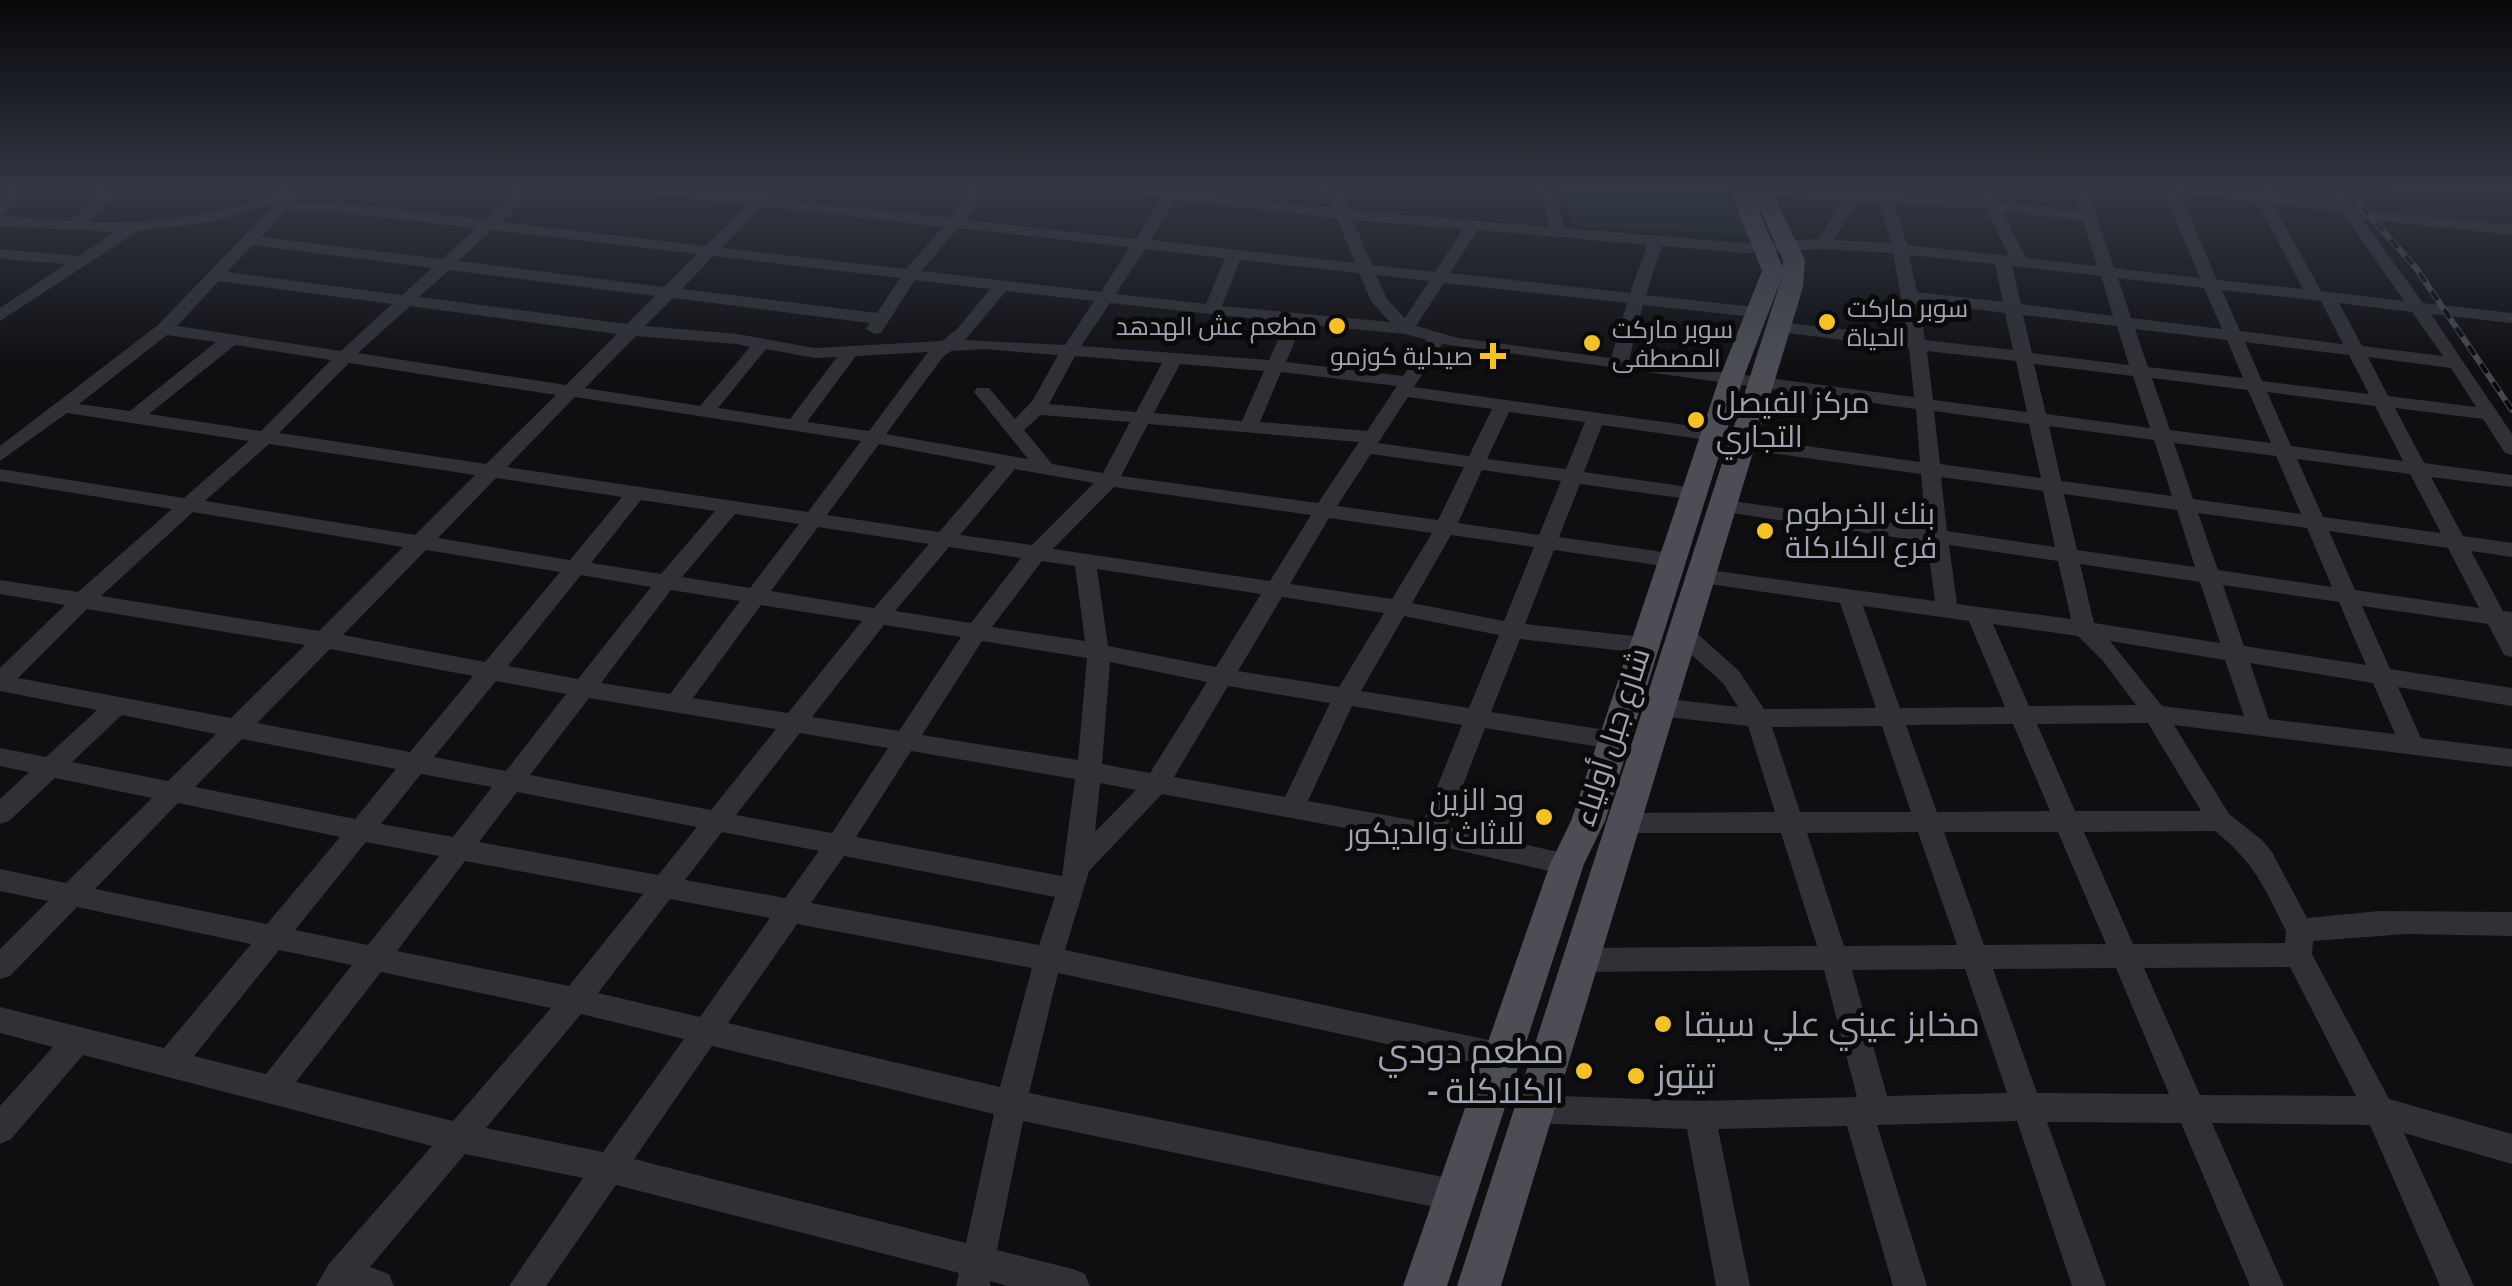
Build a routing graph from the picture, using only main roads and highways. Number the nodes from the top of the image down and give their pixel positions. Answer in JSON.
{"nodes":[{"id":1,"x":1776,"y":250,"type":"edge"},
{"id":2,"x":1710,"y":500,"type":"junction"},
{"id":3,"x":1424,"y":1286,"type":"edge"},
{"id":4,"x":1480,"y":1286,"type":"edge"}],
"edges":[{"from":1,"to":2,"type":"main road","name":"شارع جبل أولياء"},
{"from":2,"to":3,"type":"main road","name":"شارع جبل أولياء"},
{"from":2,"to":4,"type":"main road","name":"شارع جبل أولياء"}]}
